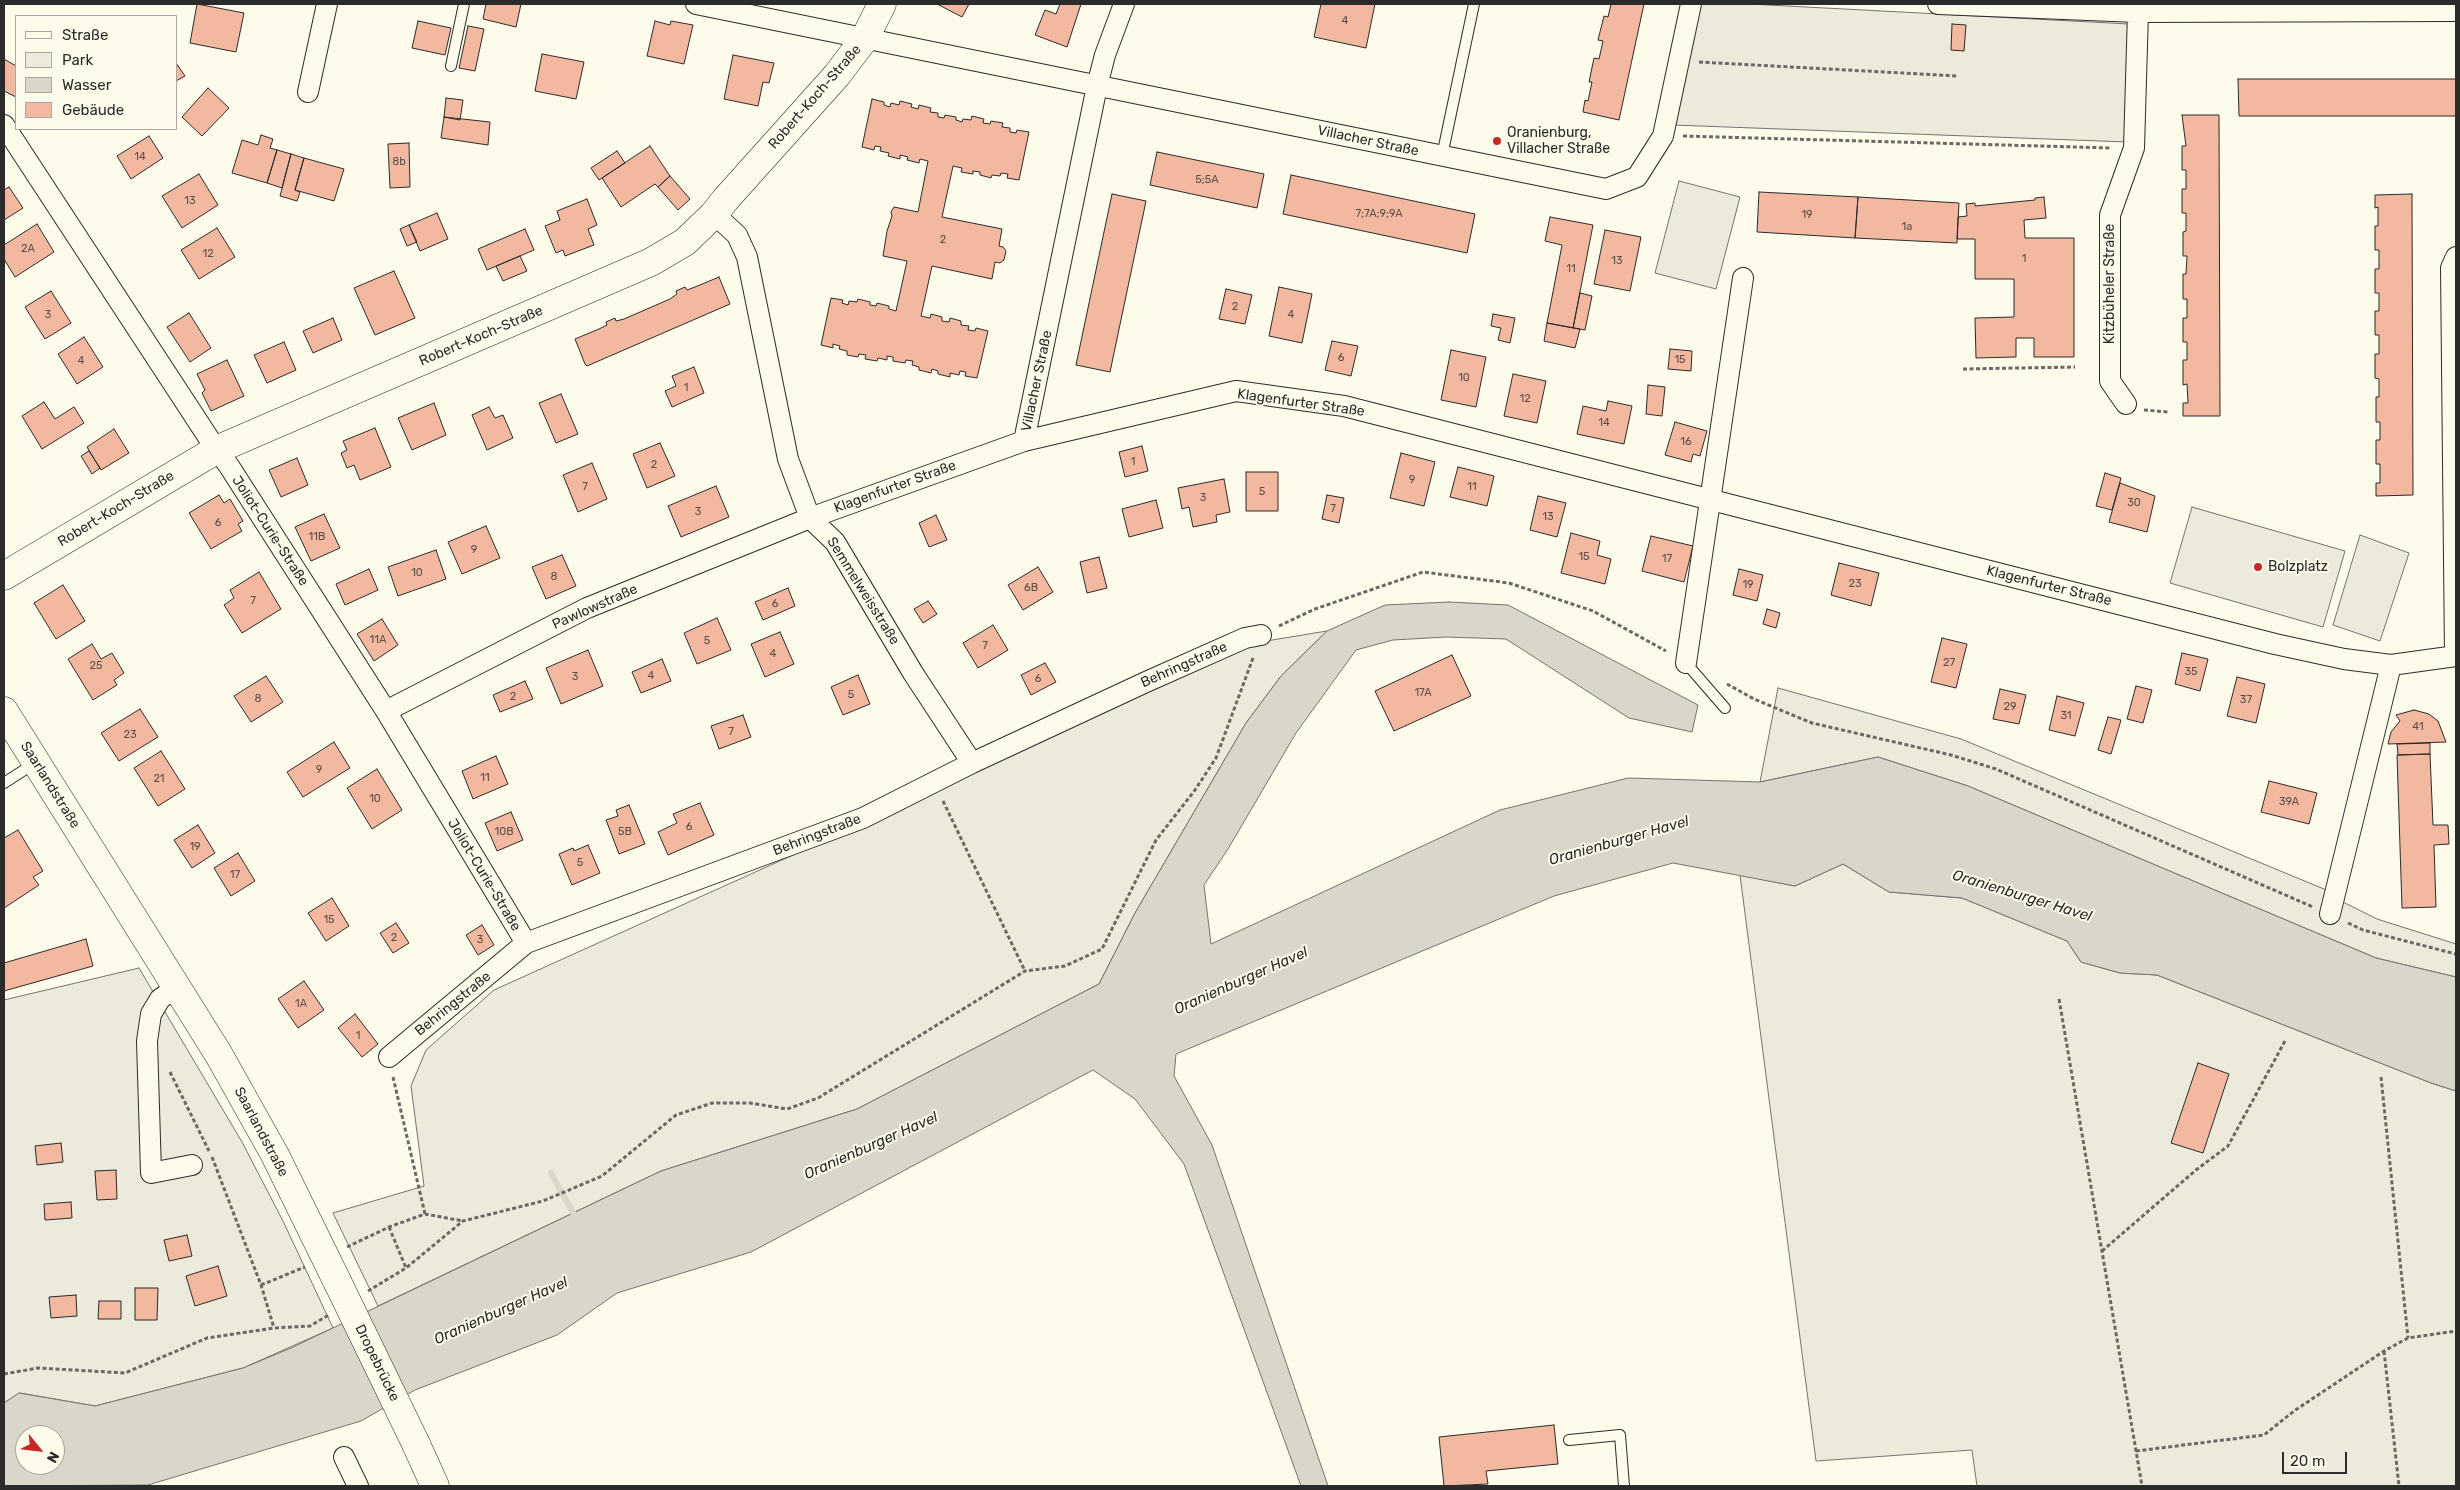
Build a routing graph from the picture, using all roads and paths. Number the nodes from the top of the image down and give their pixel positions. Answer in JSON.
{"nodes":[{"id":1,"x":327,"y":4,"type":"edge"},
{"id":2,"x":464,"y":4,"type":"edge"},
{"id":3,"x":696,"y":4,"type":"edge"},
{"id":4,"x":882,"y":4,"type":"edge"},
{"id":5,"x":1124,"y":4,"type":"edge"},
{"id":6,"x":1474,"y":4,"type":"edge"},
{"id":7,"x":1691,"y":4,"type":"edge"},
{"id":8,"x":1938,"y":4,"type":"edge"},
{"id":9,"x":2318,"y":7,"type":"edge"},
{"id":10,"x":2456,"y":11,"type":"edge"},
{"id":11,"x":2138,"y":12,"type":"junction"},
{"id":12,"x":865,"y":38,"type":"junction"},
{"id":13,"x":1678,"y":61,"type":"junction"},
{"id":14,"x":451,"y":66,"type":"dead end"},
{"id":15,"x":1958,"y":76,"type":"dead end"},
{"id":16,"x":1098,"y":86,"type":"junction"},
{"id":17,"x":308,"y":92,"type":"dead end"},
{"id":18,"x":4,"y":125,"type":"edge"},
{"id":19,"x":1662,"y":136,"type":"junction"},
{"id":20,"x":2119,"y":148,"type":"dead end"},
{"id":21,"x":1442,"y":156,"type":"junction"},
{"id":22,"x":714,"y":214,"type":"junction"},
{"id":23,"x":2456,"y":257,"type":"edge"},
{"id":24,"x":1742,"y":278,"type":"dead end"},
{"id":25,"x":2075,"y":367,"type":"dead end"},
{"id":26,"x":1963,"y":369,"type":"dead end"},
{"id":27,"x":2126,"y":404,"type":"dead end"},
{"id":28,"x":1024,"y":441,"type":"junction"},
{"id":29,"x":216,"y":450,"type":"junction"},
{"id":30,"x":1709,"y":500,"type":"junction"},
{"id":31,"x":810,"y":518,"type":"junction"},
{"id":32,"x":4,"y":576,"type":"edge"},
{"id":33,"x":1261,"y":635,"type":"junction"},
{"id":34,"x":2456,"y":656,"type":"edge"},
{"id":35,"x":1686,"y":663,"type":"junction"},
{"id":36,"x":2391,"y":665,"type":"junction"},
{"id":37,"x":1720,"y":681,"type":"dead end"},
{"id":38,"x":1725,"y":708,"type":"dead end"},
{"id":39,"x":4,"y":711,"type":"edge"},
{"id":40,"x":386,"y":711,"type":"junction"},
{"id":41,"x":36,"y":762,"type":"junction"},
{"id":42,"x":972,"y":763,"type":"junction"},
{"id":43,"x":934,"y":782,"type":"junction"},
{"id":44,"x":4,"y":783,"type":"edge"},
{"id":45,"x":2330,"y":914,"type":"junction"},
{"id":46,"x":526,"y":944,"type":"junction"},
{"id":47,"x":2456,"y":954,"type":"edge"},
{"id":48,"x":1024,"y":971,"type":"junction"},
{"id":49,"x":178,"y":986,"type":"junction"},
{"id":50,"x":2059,"y":999,"type":"dead end"},
{"id":51,"x":2285,"y":1041,"type":"dead end"},
{"id":52,"x":389,"y":1057,"type":"joint"},
{"id":53,"x":169,"y":1070,"type":"dead end"},
{"id":54,"x":2381,"y":1077,"type":"dead end"},
{"id":55,"x":192,"y":1165,"type":"dead end"},
{"id":56,"x":425,"y":1214,"type":"junction"},
{"id":57,"x":463,"y":1221,"type":"junction"},
{"id":58,"x":389,"y":1227,"type":"junction"},
{"id":59,"x":349,"y":1246,"type":"dead end"},
{"id":60,"x":2102,"y":1251,"type":"junction"},
{"id":61,"x":305,"y":1268,"type":"dead end"},
{"id":62,"x":406,"y":1268,"type":"junction"},
{"id":63,"x":338,"y":1281,"type":"joint"},
{"id":64,"x":261,"y":1285,"type":"junction"},
{"id":65,"x":366,"y":1292,"type":"dead end"},
{"id":66,"x":334,"y":1312,"type":"dead end"},
{"id":67,"x":274,"y":1328,"type":"junction"},
{"id":68,"x":2456,"y":1331,"type":"edge"},
{"id":69,"x":2408,"y":1338,"type":"junction"},
{"id":70,"x":2384,"y":1351,"type":"junction"},
{"id":71,"x":4,"y":1374,"type":"edge"},
{"id":72,"x":1569,"y":1440,"type":"dead end"},
{"id":73,"x":2136,"y":1451,"type":"junction"},
{"id":74,"x":344,"y":1458,"type":"dead end"},
{"id":75,"x":358,"y":1486,"type":"edge"},
{"id":76,"x":435,"y":1486,"type":"edge"},
{"id":77,"x":1624,"y":1486,"type":"edge"},
{"id":78,"x":2142,"y":1486,"type":"edge"},
{"id":79,"x":2399,"y":1486,"type":"edge"}],
"edges":[{"from":1,"to":17,"type":"street"},
{"from":2,"to":14,"type":"lane"},
{"from":3,"to":12,"type":"street","name":"Villacher Straße"},
{"from":4,"to":12,"type":"street","name":"Robert-Koch-Straße"},
{"from":5,"to":16,"type":"street"},
{"from":6,"to":21,"type":"lane"},
{"from":7,"to":13,"type":"street"},
{"from":8,"to":11,"type":"street"},
{"from":9,"to":10,"type":"street"},
{"from":9,"to":11,"type":"street"},
{"from":11,"to":27,"type":"street","name":"Kitzbüheler Straße"},
{"from":12,"to":16,"type":"street","name":"Villacher Straße"},
{"from":12,"to":22,"type":"street","name":"Robert-Koch-Straße"},
{"from":13,"to":15,"type":"path"},
{"from":13,"to":19,"type":"street"},
{"from":16,"to":21,"type":"street","name":"Villacher Straße"},
{"from":16,"to":28,"type":"street","name":"Villacher Straße"},
{"from":18,"to":29,"type":"street","name":"Joliot-Curie-Straße"},
{"from":19,"to":20,"type":"path"},
{"from":19,"to":21,"type":"street","name":"Villacher Straße"},
{"from":22,"to":29,"type":"street","name":"Robert-Koch-Straße"},
{"from":22,"to":31,"type":"street","name":"Semmelweisstraße"},
{"from":23,"to":34,"type":"street","name":"Klagenfurter Straße"},
{"from":24,"to":30,"type":"street"},
{"from":25,"to":26,"type":"path"},
{"from":28,"to":30,"type":"street","name":"Klagenfurter Straße"},
{"from":28,"to":31,"type":"street","name":"Klagenfurter Straße"},
{"from":29,"to":32,"type":"street","name":"Robert-Koch-Straße"},
{"from":29,"to":40,"type":"street","name":"Joliot-Curie-Straße"},
{"from":30,"to":35,"type":"street"},
{"from":30,"to":36,"type":"street","name":"Klagenfurter Straße"},
{"from":31,"to":40,"type":"street","name":"Pawlowstraße"},
{"from":31,"to":42,"type":"street","name":"Semmelweisstraße"},
{"from":33,"to":35,"type":"path"},
{"from":33,"to":42,"type":"street","name":"Behringstraße"},
{"from":33,"to":48,"type":"path"},
{"from":34,"to":36,"type":"street","name":"Klagenfurter Straße"},
{"from":35,"to":38,"type":"lane"},
{"from":36,"to":45,"type":"street"},
{"from":37,"to":45,"type":"path"},
{"from":39,"to":41,"type":"street","name":"Saarlandstraße"},
{"from":40,"to":46,"type":"street","name":"Joliot-Curie-Straße"},
{"from":41,"to":44,"type":"lane"},
{"from":41,"to":49,"type":"street","name":"Saarlandstraße"},
{"from":42,"to":43,"type":"street","name":"Behringstraße"},
{"from":43,"to":46,"type":"street","name":"Behringstraße"},
{"from":43,"to":48,"type":"path"},
{"from":45,"to":47,"type":"path"},
{"from":46,"to":52,"type":"street","name":"Behringstraße"},
{"from":48,"to":57,"type":"path"},
{"from":49,"to":55,"type":"street"},
{"from":49,"to":63,"type":"street","name":"Saarlandstraße"},
{"from":50,"to":60,"type":"path"},
{"from":51,"to":60,"type":"path"},
{"from":52,"to":56,"type":"path"},
{"from":53,"to":64,"type":"path"},
{"from":54,"to":69,"type":"path"},
{"from":56,"to":57,"type":"path"},
{"from":56,"to":58,"type":"path"},
{"from":57,"to":62,"type":"path"},
{"from":58,"to":59,"type":"path"},
{"from":58,"to":62,"type":"path"},
{"from":60,"to":73,"type":"path"},
{"from":61,"to":64,"type":"path"},
{"from":62,"to":65,"type":"path"},
{"from":63,"to":76,"type":"street","name":"Dropebrücke","bridge":true},
{"from":64,"to":67,"type":"path"},
{"from":66,"to":67,"type":"path"},
{"from":67,"to":71,"type":"path"},
{"from":68,"to":69,"type":"path"},
{"from":69,"to":70,"type":"path"},
{"from":70,"to":73,"type":"path"},
{"from":70,"to":79,"type":"path"},
{"from":72,"to":77,"type":"lane"},
{"from":73,"to":78,"type":"path"},
{"from":74,"to":75,"type":"street"}]}
